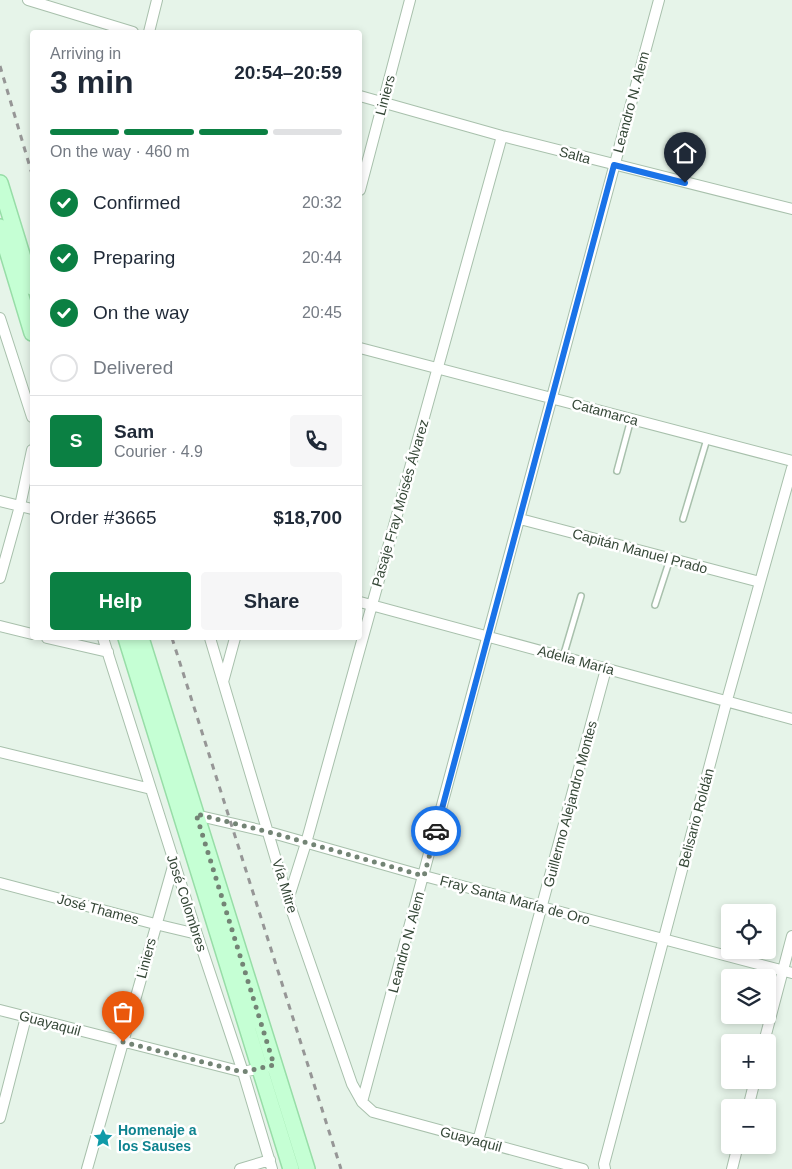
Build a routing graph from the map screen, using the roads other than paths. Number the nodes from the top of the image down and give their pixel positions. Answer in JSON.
{"nodes":[{"id":1,"x":28,"y":0,"type":"edge"},
{"id":2,"x":157,"y":0,"type":"edge"},
{"id":3,"x":410,"y":0,"type":"edge"},
{"id":4,"x":659,"y":0,"type":"edge"},
{"id":5,"x":126,"y":30,"type":"edge"},
{"id":6,"x":150,"y":30,"type":"edge"},
{"id":7,"x":362,"y":97,"type":"edge"},
{"id":8,"x":384,"y":103,"type":"junction"},
{"id":9,"x":502,"y":136,"type":"junction"},
{"id":10,"x":614,"y":165,"type":"junction"},
{"id":11,"x":0,"y":183,"type":"edge"},
{"id":12,"x":362,"y":183,"type":"edge"},
{"id":13,"x":792,"y":209,"type":"edge"},
{"id":14,"x":0,"y":227,"type":"edge"},
{"id":15,"x":30,"y":280,"type":"edge"},
{"id":16,"x":0,"y":318,"type":"edge"},
{"id":17,"x":30,"y":326,"type":"edge"},
{"id":18,"x":362,"y":349,"type":"edge"},
{"id":19,"x":437,"y":368,"type":"junction"},
{"id":20,"x":552,"y":399,"type":"junction"},
{"id":21,"x":30,"y":411,"type":"edge"},
{"id":22,"x":631,"y":419,"type":"junction"},
{"id":23,"x":707,"y":439,"type":"junction"},
{"id":24,"x":30,"y":459,"type":"edge"},
{"id":25,"x":792,"y":461,"type":"edge"},
{"id":26,"x":792,"y":468,"type":"edge"},
{"id":27,"x":617,"y":470,"type":"dead end"},
{"id":28,"x":0,"y":500,"type":"edge"},
{"id":29,"x":20,"y":506,"type":"junction"},
{"id":30,"x":30,"y":508,"type":"edge"},
{"id":31,"x":520,"y":519,"type":"junction"},
{"id":32,"x":683,"y":519,"type":"dead end"},
{"id":33,"x":670,"y":558,"type":"junction"},
{"id":34,"x":0,"y":578,"type":"edge"},
{"id":35,"x":760,"y":582,"type":"junction"},
{"id":36,"x":581,"y":596,"type":"dead end"},
{"id":37,"x":362,"y":603,"type":"edge"},
{"id":38,"x":371,"y":605,"type":"junction"},
{"id":39,"x":655,"y":605,"type":"dead end"},
{"id":40,"x":0,"y":626,"type":"edge"},
{"id":41,"x":30,"y":634,"type":"edge"},
{"id":42,"x":488,"y":636,"type":"junction"},
{"id":43,"x":362,"y":638,"type":"edge"},
{"id":44,"x":56,"y":640,"type":"edge"},
{"id":45,"x":104,"y":640,"type":"edge"},
{"id":46,"x":127,"y":640,"type":"edge"},
{"id":47,"x":142,"y":640,"type":"edge"},
{"id":48,"x":211,"y":640,"type":"edge"},
{"id":49,"x":234,"y":640,"type":"edge"},
{"id":50,"x":361,"y":640,"type":"edge"},
{"id":51,"x":108,"y":652,"type":"junction"},
{"id":52,"x":563,"y":657,"type":"junction"},
{"id":53,"x":606,"y":669,"type":"junction"},
{"id":54,"x":222,"y":683,"type":"junction"},
{"id":55,"x":727,"y":700,"type":"junction"},
{"id":56,"x":792,"y":718,"type":"edge"},
{"id":57,"x":0,"y":752,"type":"edge"},
{"id":58,"x":151,"y":789,"type":"junction"},
{"id":59,"x":188,"y":814,"type":"junction"},
{"id":60,"x":269,"y":832,"type":"junction"},
{"id":61,"x":306,"y":843,"type":"junction"},
{"id":62,"x":174,"y":862,"type":"junction"},
{"id":63,"x":424,"y":876,"type":"junction"},
{"id":64,"x":0,"y":883,"type":"edge"},
{"id":65,"x":288,"y":900,"type":"junction"},
{"id":66,"x":542,"y":908,"type":"junction"},
{"id":67,"x":155,"y":924,"type":"junction"},
{"id":68,"x":197,"y":934,"type":"junction"},
{"id":69,"x":792,"y":936,"type":"edge"},
{"id":70,"x":664,"y":938,"type":"junction"},
{"id":71,"x":787,"y":972,"type":"edge"},
{"id":72,"x":0,"y":1010,"type":"edge"},
{"id":73,"x":26,"y":1017,"type":"junction"},
{"id":74,"x":767,"y":1034,"type":"edge"},
{"id":75,"x":123,"y":1042,"type":"junction"},
{"id":76,"x":274,"y":1065,"type":"junction"},
{"id":77,"x":259,"y":1069,"type":"junction"},
{"id":78,"x":243,"y":1072,"type":"junction"},
{"id":79,"x":362,"y":1102,"type":"junction"},
{"id":80,"x":0,"y":1118,"type":"edge"},
{"id":81,"x":478,"y":1141,"type":"junction"},
{"id":82,"x":736,"y":1154,"type":"edge"},
{"id":83,"x":271,"y":1165,"type":"edge"},
{"id":84,"x":87,"y":1169,"type":"edge"},
{"id":85,"x":240,"y":1169,"type":"edge"},
{"id":86,"x":291,"y":1169,"type":"edge"},
{"id":87,"x":307,"y":1169,"type":"edge"},
{"id":88,"x":583,"y":1169,"type":"edge"},
{"id":89,"x":605,"y":1169,"type":"edge"},
{"id":90,"x":732,"y":1169,"type":"edge"}],
"edges":[{"from":1,"to":5,"type":"street"},
{"from":2,"to":6,"type":"street"},
{"from":3,"to":8,"type":"street","name":"Liniers"},
{"from":4,"to":10,"type":"street","name":"Leandro N. Alem"},
{"from":7,"to":8,"type":"street","name":"Salta"},
{"from":8,"to":9,"type":"street","name":"Salta"},
{"from":8,"to":12,"type":"street","name":"Liniers"},
{"from":9,"to":10,"type":"street","name":"Salta"},
{"from":9,"to":19,"type":"street","name":"Pasaje Fray Moisés Álvarez"},
{"from":10,"to":13,"type":"street","name":"Salta"},
{"from":10,"to":20,"type":"street","name":"Leandro N. Alem"},
{"from":11,"to":15,"type":"main road"},
{"from":14,"to":17,"type":"main road"},
{"from":16,"to":21,"type":"street"},
{"from":18,"to":19,"type":"street","name":"Catamarca"},
{"from":19,"to":20,"type":"street","name":"Catamarca"},
{"from":19,"to":38,"type":"street","name":"Pasaje Fray Moisés Álvarez"},
{"from":20,"to":22,"type":"street","name":"Catamarca"},
{"from":20,"to":31,"type":"street","name":"Leandro N. Alem"},
{"from":22,"to":23,"type":"street","name":"Catamarca"},
{"from":22,"to":27,"type":"lane"},
{"from":23,"to":25,"type":"street","name":"Catamarca"},
{"from":23,"to":32,"type":"lane"},
{"from":24,"to":29,"type":"street"},
{"from":26,"to":35,"type":"street","name":"Belisario Roldán"},
{"from":28,"to":29,"type":"street"},
{"from":29,"to":30,"type":"street"},
{"from":29,"to":34,"type":"street"},
{"from":31,"to":33,"type":"street","name":"Capitán Manuel Prado"},
{"from":31,"to":42,"type":"street","name":"Leandro N. Alem"},
{"from":33,"to":35,"type":"street","name":"Capitán Manuel Prado"},
{"from":33,"to":39,"type":"lane"},
{"from":35,"to":55,"type":"street","name":"Belisario Roldán"},
{"from":36,"to":52,"type":"lane"},
{"from":37,"to":38,"type":"street","name":"Adelia María"},
{"from":38,"to":42,"type":"street","name":"Adelia María"},
{"from":38,"to":43,"type":"street","name":"Pasaje Fray Moisés Álvarez"},
{"from":40,"to":41,"type":"street"},
{"from":42,"to":52,"type":"street","name":"Adelia María"},
{"from":42,"to":63,"type":"street","name":"Leandro N. Alem"},
{"from":44,"to":51,"type":"street"},
{"from":45,"to":51,"type":"street","name":"José Colombres"},
{"from":46,"to":59,"type":"main road","name":"José Colombres"},
{"from":47,"to":59,"type":"main road","name":"José Colombres"},
{"from":48,"to":54,"type":"street","name":"Vía Mitre"},
{"from":49,"to":54,"type":"street"},
{"from":50,"to":61,"type":"street","name":"Pasaje Fray Moisés Álvarez"},
{"from":51,"to":58,"type":"street","name":"José Colombres"},
{"from":52,"to":53,"type":"street","name":"Adelia María"},
{"from":53,"to":55,"type":"street","name":"Adelia María"},
{"from":53,"to":66,"type":"street","name":"Guillermo Alejandro Montes"},
{"from":54,"to":60,"type":"street","name":"Vía Mitre"},
{"from":55,"to":56,"type":"street","name":"Adelia María"},
{"from":55,"to":70,"type":"street","name":"Belisario Roldán"},
{"from":57,"to":58,"type":"street"},
{"from":58,"to":62,"type":"street","name":"José Colombres"},
{"from":59,"to":60,"type":"street","name":"Fray Santa María de Oro"},
{"from":59,"to":76,"type":"main road","name":"José Colombres"},
{"from":59,"to":77,"type":"main road","name":"José Colombres"},
{"from":60,"to":61,"type":"street","name":"Fray Santa María de Oro"},
{"from":60,"to":65,"type":"street","name":"Vía Mitre"},
{"from":61,"to":63,"type":"street","name":"Fray Santa María de Oro"},
{"from":61,"to":65,"type":"street","name":"Pasaje Fray Moisés Álvarez"},
{"from":62,"to":67,"type":"street","name":"Liniers"},
{"from":62,"to":68,"type":"street","name":"José Colombres"},
{"from":63,"to":66,"type":"street","name":"Fray Santa María de Oro"},
{"from":63,"to":79,"type":"street","name":"Leandro N. Alem"},
{"from":64,"to":67,"type":"street","name":"José Thames"},
{"from":65,"to":79,"type":"street","name":"Vía Mitre"},
{"from":66,"to":70,"type":"street","name":"Fray Santa María de Oro"},
{"from":66,"to":81,"type":"street","name":"Guillermo Alejandro Montes"},
{"from":67,"to":68,"type":"street","name":"José Thames"},
{"from":67,"to":75,"type":"street","name":"Liniers"},
{"from":68,"to":78,"type":"street","name":"José Colombres"},
{"from":69,"to":71,"type":"street"},
{"from":70,"to":71,"type":"street","name":"Fray Santa María de Oro"},
{"from":70,"to":89,"type":"street","name":"Belisario Roldán"},
{"from":71,"to":74,"type":"street"},
{"from":72,"to":73,"type":"street","name":"Guayaquil"},
{"from":73,"to":75,"type":"street","name":"Guayaquil"},
{"from":73,"to":80,"type":"street"},
{"from":75,"to":78,"type":"street","name":"Guayaquil"},
{"from":75,"to":84,"type":"street","name":"Liniers"},
{"from":76,"to":77,"type":"street","name":"Guayaquil"},
{"from":76,"to":87,"type":"main road","name":"José Colombres"},
{"from":77,"to":78,"type":"street","name":"Guayaquil"},
{"from":77,"to":86,"type":"main road","name":"José Colombres"},
{"from":78,"to":83,"type":"street","name":"José Colombres"},
{"from":79,"to":81,"type":"street","name":"Guayaquil"},
{"from":81,"to":88,"type":"street","name":"Guayaquil"},
{"from":82,"to":90,"type":"street"},
{"from":83,"to":85,"type":"street"}]}
